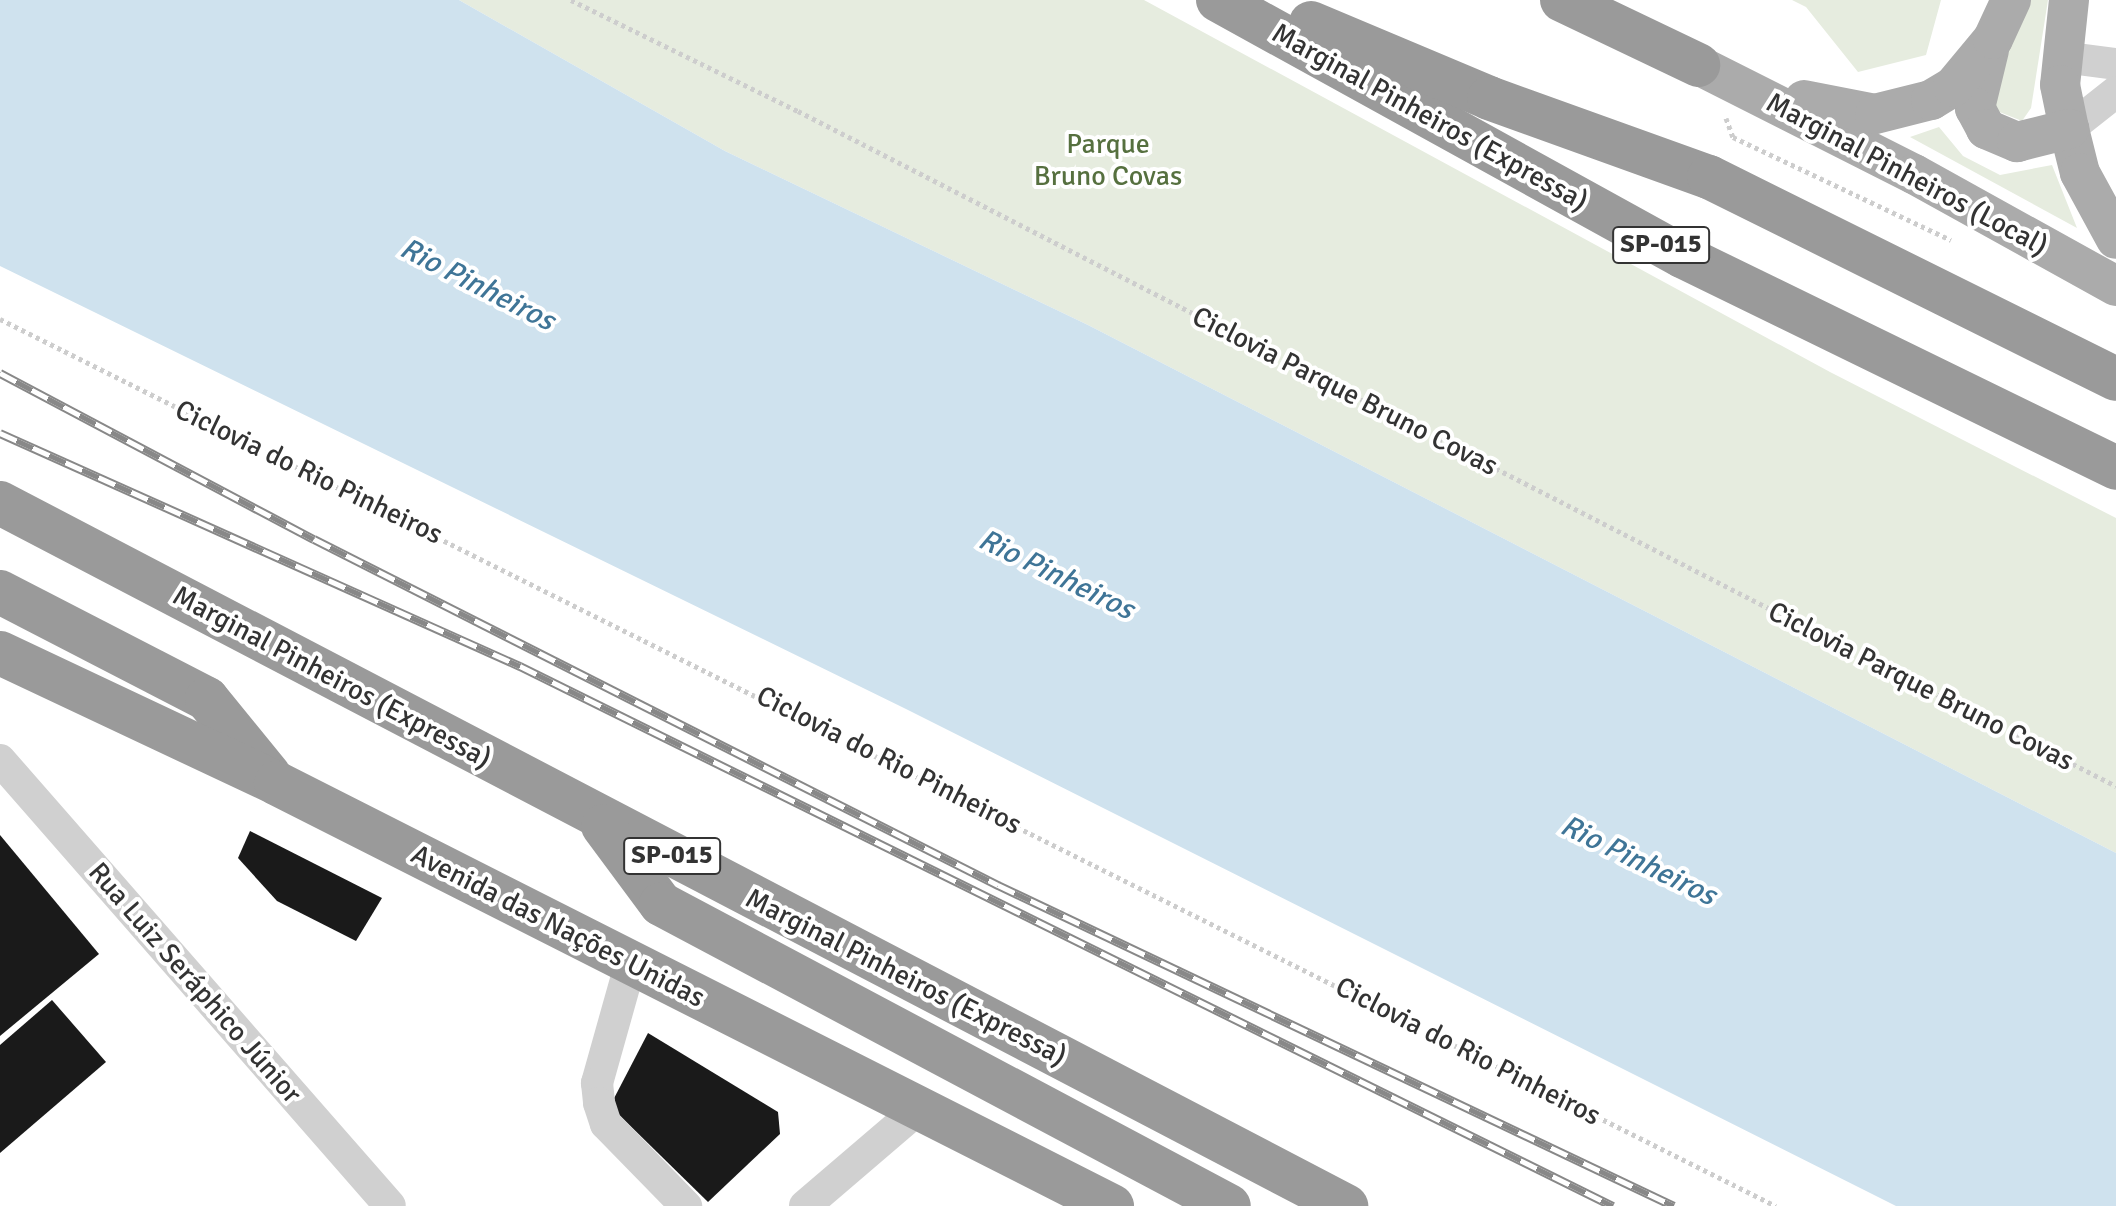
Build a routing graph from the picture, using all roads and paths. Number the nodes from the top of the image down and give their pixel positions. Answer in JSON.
{"nodes":[{"id":1,"x":571,"y":0,"type":"edge"},
{"id":2,"x":1218,"y":0,"type":"edge"},
{"id":3,"x":1256,"y":0,"type":"edge"},
{"id":4,"x":1562,"y":0,"type":"edge"},
{"id":5,"x":2011,"y":0,"type":"edge"},
{"id":6,"x":2069,"y":0,"type":"edge"},
{"id":7,"x":1993,"y":39,"type":"junction"},
{"id":8,"x":2062,"y":57,"type":"junction"},
{"id":9,"x":2116,"y":64,"type":"edge"},
{"id":10,"x":1698,"y":65,"type":"junction"},
{"id":11,"x":2116,"y":92,"type":"edge"},
{"id":12,"x":2069,"y":129,"type":"junction"},
{"id":13,"x":1776,"y":157,"type":"dead end"},
{"id":14,"x":2116,"y":239,"type":"edge"},
{"id":15,"x":1962,"y":246,"type":"dead end"},
{"id":16,"x":2116,"y":286,"type":"edge"},
{"id":17,"x":0,"y":319,"type":"edge"},
{"id":18,"x":2116,"y":379,"type":"edge"},
{"id":19,"x":2116,"y":468,"type":"edge"},
{"id":20,"x":0,"y":503,"type":"edge"},
{"id":21,"x":0,"y":592,"type":"edge"},
{"id":22,"x":0,"y":653,"type":"edge"},
{"id":23,"x":0,"y":760,"type":"edge"},
{"id":24,"x":276,"y":783,"type":"junction"},
{"id":25,"x":2116,"y":786,"type":"edge"},
{"id":26,"x":597,"y":818,"type":"junction"},
{"id":27,"x":631,"y":962,"type":"junction"},
{"id":28,"x":918,"y":1109,"type":"junction"},
{"id":29,"x":390,"y":1206,"type":"edge"},
{"id":30,"x":686,"y":1206,"type":"edge"},
{"id":31,"x":805,"y":1206,"type":"edge"},
{"id":32,"x":1112,"y":1206,"type":"edge"},
{"id":33,"x":1229,"y":1206,"type":"edge"},
{"id":34,"x":1346,"y":1206,"type":"edge"},
{"id":35,"x":1776,"y":1206,"type":"edge"}],
"edges":[{"from":1,"to":25,"type":"path","name":"Ciclovia Parque Bruno Covas"},
{"from":2,"to":19,"type":"highway","name":"Marginal Pinheiros (Expressa)","number":"SP-015"},
{"from":3,"to":18,"type":"highway"},
{"from":4,"to":10,"type":"highway"},
{"from":5,"to":7,"type":"main road"},
{"from":6,"to":8,"type":"main road"},
{"from":7,"to":10,"type":"main road"},
{"from":7,"to":12,"type":"main road"},
{"from":8,"to":9,"type":"street"},
{"from":8,"to":12,"type":"main road"},
{"from":10,"to":16,"type":"main road","name":"Marginal Pinheiros (Local)"},
{"from":11,"to":12,"type":"street"},
{"from":12,"to":14,"type":"main road"},
{"from":13,"to":15,"type":"path"},
{"from":17,"to":35,"type":"path","name":"Ciclovia do Rio Pinheiros"},
{"from":20,"to":26,"type":"highway","name":"Marginal Pinheiros (Expressa)","number":"SP-015"},
{"from":21,"to":24,"type":"highway"},
{"from":22,"to":24,"type":"highway","name":"Avenida das Nações Unidas"},
{"from":23,"to":29,"type":"street","name":"Rua Luiz Seráphico Júnior"},
{"from":24,"to":27,"type":"highway","name":"Avenida das Nações Unidas"},
{"from":26,"to":33,"type":"highway"},
{"from":26,"to":34,"type":"highway","name":"Marginal Pinheiros (Expressa)","number":"SP-015"},
{"from":27,"to":28,"type":"highway","name":"Avenida das Nações Unidas"},
{"from":27,"to":30,"type":"street"},
{"from":28,"to":31,"type":"street"},
{"from":28,"to":32,"type":"highway","name":"Avenida das Nações Unidas"}]}
